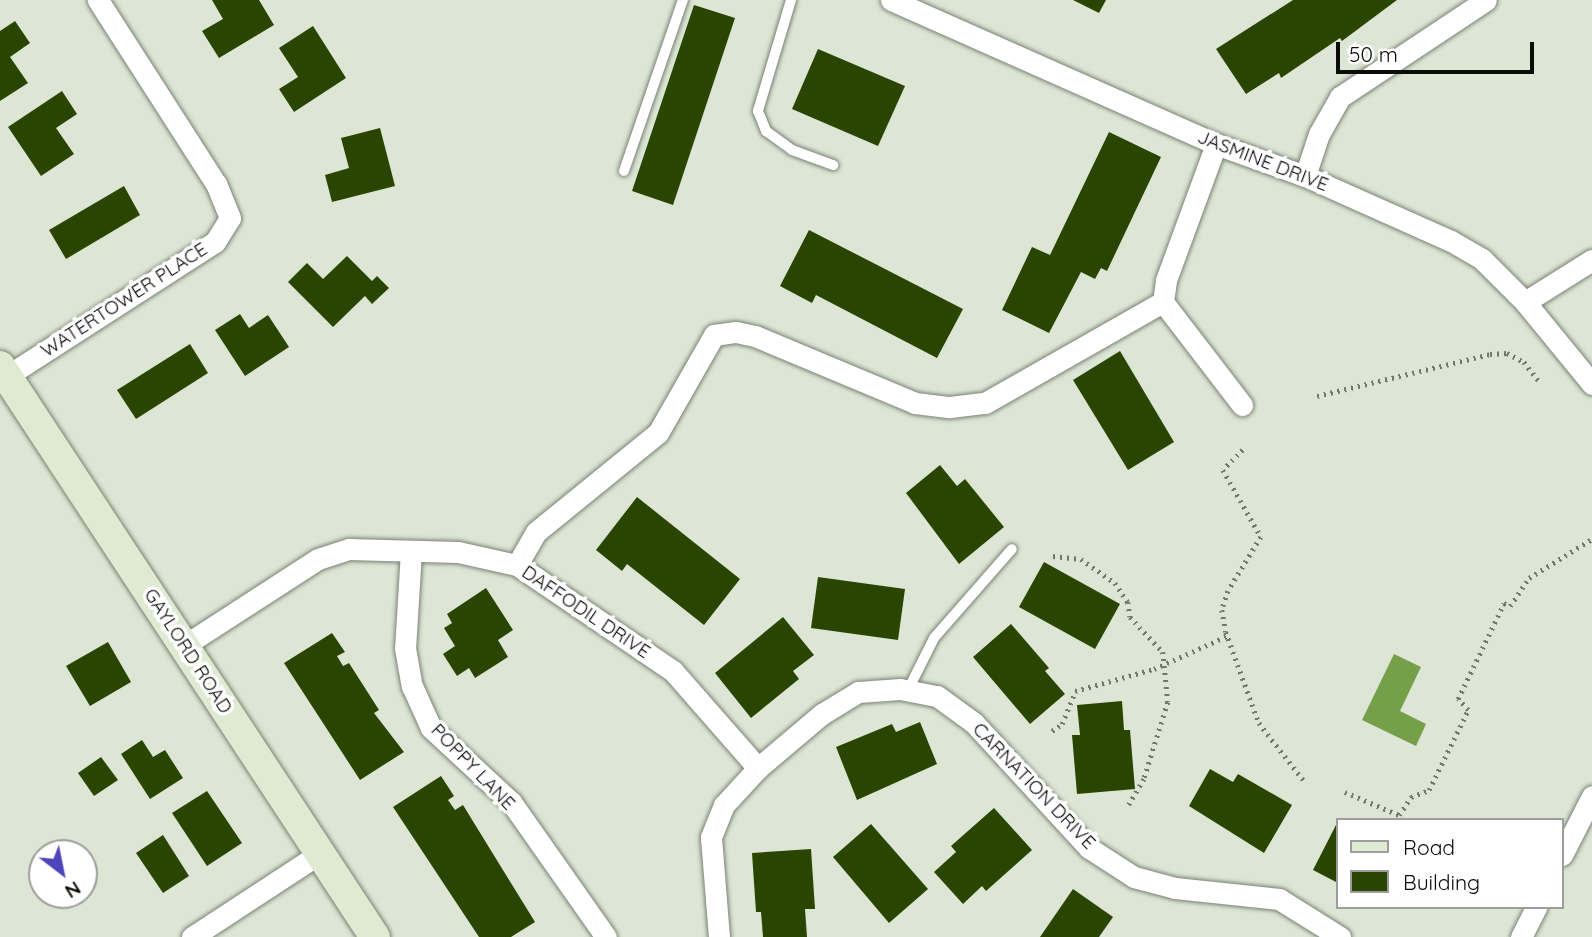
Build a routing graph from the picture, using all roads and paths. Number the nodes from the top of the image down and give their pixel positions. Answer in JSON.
{"nodes":[{"id":1,"x":98,"y":0,"type":"edge"},
{"id":2,"x":683,"y":0,"type":"edge"},
{"id":3,"x":792,"y":0,"type":"edge"},
{"id":4,"x":891,"y":0,"type":"edge"},
{"id":5,"x":1486,"y":0,"type":"edge"},
{"id":6,"x":914,"y":4,"type":"edge"},
{"id":7,"x":1216,"y":144,"type":"junction"},
{"id":8,"x":833,"y":165,"type":"dead end"},
{"id":9,"x":624,"y":171,"type":"dead end"},
{"id":10,"x":1305,"y":176,"type":"junction"},
{"id":11,"x":1592,"y":260,"type":"edge"},
{"id":12,"x":1163,"y":302,"type":"junction"},
{"id":13,"x":1525,"y":302,"type":"junction"},
{"id":14,"x":3,"y":371,"type":"edge"},
{"id":15,"x":1539,"y":381,"type":"dead end"},
{"id":16,"x":1592,"y":384,"type":"edge"},
{"id":17,"x":1317,"y":396,"type":"dead end"},
{"id":18,"x":1242,"y":405,"type":"dead end"},
{"id":19,"x":1243,"y":450,"type":"dead end"},
{"id":20,"x":1592,"y":539,"type":"edge"},
{"id":21,"x":1012,"y":549,"type":"dead end"},
{"id":22,"x":411,"y":551,"type":"junction"},
{"id":23,"x":1053,"y":556,"type":"dead end"},
{"id":24,"x":517,"y":565,"type":"junction"},
{"id":25,"x":1227,"y":636,"type":"junction"},
{"id":26,"x":185,"y":645,"type":"junction"},
{"id":27,"x":1166,"y":664,"type":"junction"},
{"id":28,"x":908,"y":690,"type":"junction"},
{"id":29,"x":1052,"y":731,"type":"dead end"},
{"id":30,"x":758,"y":768,"type":"junction"},
{"id":31,"x":1305,"y":782,"type":"dead end"},
{"id":32,"x":1345,"y":792,"type":"dead end"},
{"id":33,"x":1592,"y":796,"type":"edge"},
{"id":34,"x":1129,"y":805,"type":"dead end"},
{"id":35,"x":1400,"y":817,"type":"edge"},
{"id":36,"x":1564,"y":851,"type":"edge"},
{"id":37,"x":319,"y":854,"type":"junction"},
{"id":38,"x":1535,"y":909,"type":"edge"},
{"id":39,"x":192,"y":937,"type":"edge"},
{"id":40,"x":375,"y":937,"type":"edge"},
{"id":41,"x":606,"y":937,"type":"edge"},
{"id":42,"x":719,"y":937,"type":"edge"},
{"id":43,"x":1340,"y":937,"type":"edge"},
{"id":44,"x":1521,"y":937,"type":"edge"}],
"edges":[{"from":1,"to":14,"type":"street","name":"WATERTOWER PLACE"},
{"from":2,"to":9,"type":"lane"},
{"from":3,"to":8,"type":"lane"},
{"from":4,"to":6,"type":"street","name":"JASMINE DRIVE"},
{"from":5,"to":10,"type":"street"},
{"from":6,"to":7,"type":"street","name":"JASMINE DRIVE"},
{"from":7,"to":10,"type":"street","name":"JASMINE DRIVE"},
{"from":7,"to":12,"type":"street"},
{"from":10,"to":13,"type":"street","name":"JASMINE DRIVE"},
{"from":11,"to":13,"type":"street"},
{"from":12,"to":18,"type":"street"},
{"from":12,"to":24,"type":"street"},
{"from":13,"to":16,"type":"street","name":"JASMINE DRIVE"},
{"from":14,"to":26,"type":"street","name":"GAYLORD ROAD"},
{"from":15,"to":17,"type":"path"},
{"from":19,"to":25,"type":"path"},
{"from":20,"to":35,"type":"path"},
{"from":21,"to":28,"type":"lane"},
{"from":22,"to":24,"type":"street","name":"DAFFODIL DRIVE"},
{"from":22,"to":26,"type":"street","name":"DAFFODIL DRIVE"},
{"from":22,"to":41,"type":"street","name":"POPPY LANE"},
{"from":23,"to":27,"type":"path"},
{"from":24,"to":30,"type":"street","name":"DAFFODIL DRIVE"},
{"from":25,"to":27,"type":"path"},
{"from":25,"to":31,"type":"path"},
{"from":26,"to":37,"type":"street","name":"GAYLORD ROAD"},
{"from":27,"to":29,"type":"path"},
{"from":27,"to":34,"type":"path"},
{"from":28,"to":30,"type":"street","name":"CARNATION DRIVE"},
{"from":28,"to":43,"type":"street","name":"CARNATION DRIVE"},
{"from":30,"to":42,"type":"street","name":"CARNATION DRIVE"},
{"from":32,"to":35,"type":"path"},
{"from":33,"to":36,"type":"street"},
{"from":37,"to":39,"type":"street"},
{"from":37,"to":40,"type":"street","name":"GAYLORD ROAD"},
{"from":38,"to":44,"type":"street"}]}
